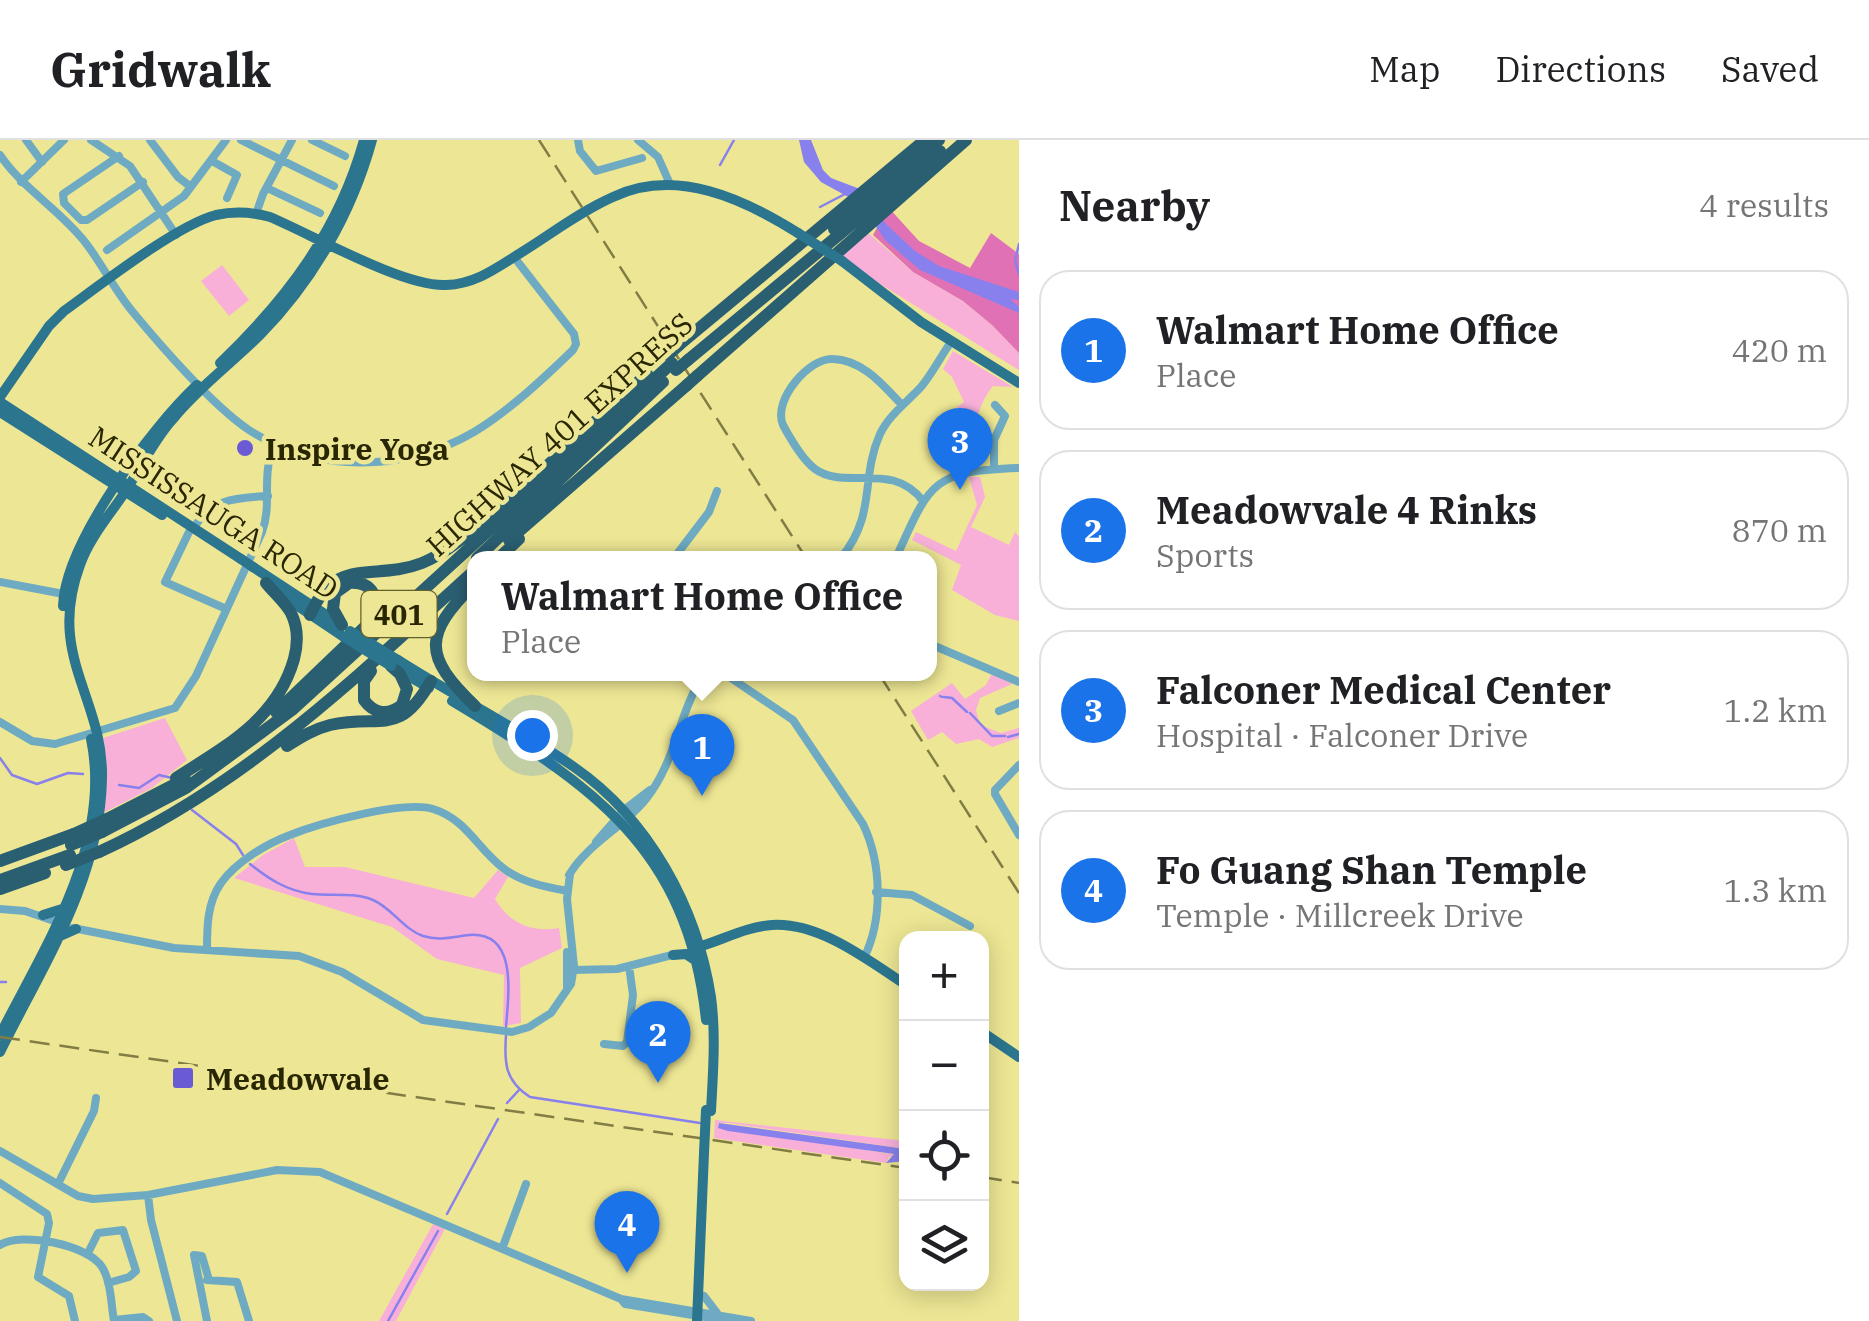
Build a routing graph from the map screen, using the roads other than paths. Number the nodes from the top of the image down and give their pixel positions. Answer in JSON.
{"nodes":[{"id":1,"x":26,"y":140,"type":"edge"},
{"id":2,"x":64,"y":140,"type":"edge"},
{"id":3,"x":91,"y":140,"type":"edge"},
{"id":4,"x":150,"y":140,"type":"edge"},
{"id":5,"x":226,"y":140,"type":"edge"},
{"id":6,"x":241,"y":140,"type":"edge"},
{"id":7,"x":292,"y":140,"type":"edge"},
{"id":8,"x":312,"y":140,"type":"edge"},
{"id":9,"x":364,"y":140,"type":"edge"},
{"id":10,"x":372,"y":140,"type":"edge"},
{"id":11,"x":578,"y":140,"type":"edge"},
{"id":12,"x":638,"y":140,"type":"edge"},
{"id":13,"x":925,"y":140,"type":"edge"},
{"id":14,"x":939,"y":140,"type":"edge"},
{"id":15,"x":954,"y":140,"type":"edge"},
{"id":16,"x":966,"y":140,"type":"edge"},
{"id":17,"x":0,"y":155,"type":"edge"},
{"id":18,"x":119,"y":156,"type":"junction"},
{"id":19,"x":346,"y":156,"type":"dead end"},
{"id":20,"x":642,"y":158,"type":"dead end"},
{"id":21,"x":212,"y":161,"type":"junction"},
{"id":22,"x":282,"y":161,"type":"junction"},
{"id":23,"x":42,"y":162,"type":"junction"},
{"id":24,"x":21,"y":182,"type":"junction"},
{"id":25,"x":142,"y":182,"type":"junction"},
{"id":26,"x":670,"y":184,"type":"junction"},
{"id":27,"x":334,"y":186,"type":"dead end"},
{"id":28,"x":191,"y":187,"type":"junction"},
{"id":29,"x":267,"y":188,"type":"junction"},
{"id":30,"x":882,"y":194,"type":"junction"},
{"id":31,"x":227,"y":198,"type":"dead end"},
{"id":32,"x":162,"y":212,"type":"junction"},
{"id":33,"x":256,"y":214,"type":"junction"},
{"id":34,"x":320,"y":214,"type":"dead end"},
{"id":35,"x":853,"y":219,"type":"junction"},
{"id":36,"x":176,"y":234,"type":"junction"},
{"id":37,"x":326,"y":242,"type":"junction"},
{"id":38,"x":107,"y":250,"type":"dead end"},
{"id":39,"x":514,"y":257,"type":"junction"},
{"id":40,"x":110,"y":280,"type":"junction"},
{"id":41,"x":951,"y":342,"type":"junction"},
{"id":42,"x":682,"y":365,"type":"junction"},
{"id":43,"x":1019,"y":383,"type":"edge"},
{"id":44,"x":201,"y":386,"type":"junction"},
{"id":45,"x":4,"y":403,"type":"edge"},
{"id":46,"x":902,"y":405,"type":"junction"},
{"id":47,"x":995,"y":405,"type":"dead end"},
{"id":48,"x":617,"y":443,"type":"junction"},
{"id":49,"x":275,"y":445,"type":"junction"},
{"id":50,"x":1019,"y":468,"type":"edge"},
{"id":51,"x":994,"y":469,"type":"junction"},
{"id":52,"x":107,"y":475,"type":"junction"},
{"id":53,"x":871,"y":479,"type":"junction"},
{"id":54,"x":126,"y":482,"type":"junction"},
{"id":55,"x":523,"y":487,"type":"junction"},
{"id":56,"x":717,"y":491,"type":"dead end"},
{"id":57,"x":268,"y":496,"type":"junction"},
{"id":58,"x":143,"y":499,"type":"junction"},
{"id":59,"x":114,"y":501,"type":"junction"},
{"id":60,"x":923,"y":501,"type":"junction"},
{"id":61,"x":191,"y":530,"type":"junction"},
{"id":62,"x":471,"y":551,"type":"edge"},
{"id":63,"x":486,"y":551,"type":"edge"},
{"id":64,"x":496,"y":551,"type":"edge"},
{"id":65,"x":506,"y":551,"type":"edge"},
{"id":66,"x":679,"y":551,"type":"edge"},
{"id":67,"x":846,"y":551,"type":"edge"},
{"id":68,"x":899,"y":551,"type":"edge"},
{"id":69,"x":467,"y":555,"type":"edge"},
{"id":70,"x":467,"y":568,"type":"edge"},
{"id":71,"x":251,"y":569,"type":"junction"},
{"id":72,"x":467,"y":577,"type":"edge"},
{"id":73,"x":0,"y":582,"type":"edge"},
{"id":74,"x":266,"y":583,"type":"junction"},
{"id":75,"x":459,"y":584,"type":"junction"},
{"id":76,"x":467,"y":592,"type":"edge"},
{"id":77,"x":67,"y":595,"type":"junction"},
{"id":78,"x":224,"y":608,"type":"junction"},
{"id":79,"x":312,"y":611,"type":"junction"},
{"id":80,"x":345,"y":631,"type":"junction"},
{"id":81,"x":937,"y":647,"type":"edge"},
{"id":82,"x":394,"y":663,"type":"junction"},
{"id":83,"x":1017,"y":678,"type":"edge"},
{"id":84,"x":702,"y":681,"type":"edge"},
{"id":85,"x":738,"y":681,"type":"edge"},
{"id":86,"x":430,"y":684,"type":"junction"},
{"id":87,"x":1019,"y":703,"type":"edge"},
{"id":88,"x":475,"y":706,"type":"junction"},
{"id":89,"x":999,"y":711,"type":"dead end"},
{"id":90,"x":266,"y":720,"type":"junction"},
{"id":91,"x":0,"y":722,"type":"edge"},
{"id":92,"x":93,"y":735,"type":"junction"},
{"id":93,"x":1019,"y":765,"type":"edge"},
{"id":94,"x":212,"y":791,"type":"junction"},
{"id":95,"x":123,"y":812,"type":"junction"},
{"id":96,"x":623,"y":817,"type":"junction"},
{"id":97,"x":1019,"y":835,"type":"edge"},
{"id":98,"x":102,"y":837,"type":"junction"},
{"id":99,"x":70,"y":850,"type":"junction"},
{"id":100,"x":0,"y":861,"type":"edge"},
{"id":101,"x":0,"y":870,"type":"edge"},
{"id":102,"x":0,"y":880,"type":"edge"},
{"id":103,"x":0,"y":889,"type":"edge"},
{"id":104,"x":565,"y":890,"type":"junction"},
{"id":105,"x":876,"y":892,"type":"junction"},
{"id":106,"x":0,"y":909,"type":"edge"},
{"id":107,"x":39,"y":915,"type":"joint"},
{"id":108,"x":66,"y":922,"type":"junction"},
{"id":109,"x":970,"y":926,"type":"dead end"},
{"id":110,"x":693,"y":927,"type":"junction"},
{"id":111,"x":714,"y":939,"type":"junction"},
{"id":112,"x":207,"y":948,"type":"junction"},
{"id":113,"x":695,"y":949,"type":"junction"},
{"id":114,"x":673,"y":955,"type":"joint"},
{"id":115,"x":658,"y":957,"type":"junction"},
{"id":116,"x":864,"y":958,"type":"junction"},
{"id":117,"x":629,"y":966,"type":"junction"},
{"id":118,"x":571,"y":968,"type":"junction"},
{"id":119,"x":899,"y":980,"type":"edge"},
{"id":120,"x":0,"y":1036,"type":"edge"},
{"id":121,"x":989,"y":1037,"type":"edge"},
{"id":122,"x":604,"y":1044,"type":"dead end"},
{"id":123,"x":0,"y":1052,"type":"edge"},
{"id":124,"x":1019,"y":1057,"type":"edge"},
{"id":125,"x":96,"y":1098,"type":"dead end"},
{"id":126,"x":0,"y":1151,"type":"edge"},
{"id":127,"x":0,"y":1183,"type":"edge"},
{"id":128,"x":58,"y":1184,"type":"junction"},
{"id":129,"x":526,"y":1184,"type":"dead end"},
{"id":130,"x":149,"y":1198,"type":"junction"},
{"id":131,"x":4,"y":1238,"type":"edge"},
{"id":132,"x":45,"y":1242,"type":"junction"},
{"id":133,"x":502,"y":1249,"type":"junction"},
{"id":134,"x":88,"y":1253,"type":"junction"},
{"id":135,"x":208,"y":1280,"type":"junction"},
{"id":136,"x":197,"y":1281,"type":"junction"},
{"id":137,"x":108,"y":1284,"type":"junction"},
{"id":138,"x":701,"y":1296,"type":"junction"},
{"id":139,"x":682,"y":1311,"type":"junction"},
{"id":140,"x":717,"y":1313,"type":"junction"},
{"id":141,"x":699,"y":1317,"type":"edge"},
{"id":142,"x":114,"y":1320,"type":"edge"},
{"id":143,"x":735,"y":1320,"type":"edge"},
{"id":144,"x":75,"y":1321,"type":"edge"},
{"id":145,"x":149,"y":1321,"type":"edge"},
{"id":146,"x":177,"y":1321,"type":"edge"},
{"id":147,"x":208,"y":1321,"type":"edge"},
{"id":148,"x":249,"y":1321,"type":"edge"},
{"id":149,"x":751,"y":1321,"type":"edge"}],
"edges":[{"from":1,"to":23,"type":"street"},
{"from":2,"to":23,"type":"street"},
{"from":3,"to":18,"type":"street"},
{"from":4,"to":28,"type":"street"},
{"from":5,"to":21,"type":"street"},
{"from":6,"to":22,"type":"street"},
{"from":7,"to":22,"type":"street"},
{"from":8,"to":19,"type":"street"},
{"from":9,"to":37,"type":"main road"},
{"from":10,"to":37,"type":"main road"},
{"from":11,"to":20,"type":"street"},
{"from":12,"to":26,"type":"street"},
{"from":13,"to":30,"type":"highway","number":"401"},
{"from":14,"to":30,"type":"highway","name":"HIGHWAY 401 EXPRESS","number":"401"},
{"from":15,"to":30,"type":"highway","name":"HIGHWAY 401 EXPRESS","number":"401"},
{"from":16,"to":30,"type":"highway","number":"401"},
{"from":17,"to":24,"type":"street"},
{"from":18,"to":25,"type":"street"},
{"from":18,"to":25,"type":"street"},
{"from":21,"to":28,"type":"street"},
{"from":21,"to":31,"type":"street"},
{"from":22,"to":27,"type":"street"},
{"from":22,"to":29,"type":"street"},
{"from":23,"to":24,"type":"street"},
{"from":24,"to":40,"type":"street"},
{"from":25,"to":32,"type":"street"},
{"from":26,"to":39,"type":"main road"},
{"from":26,"to":41,"type":"main road","bridge":true},
{"from":28,"to":32,"type":"street"},
{"from":29,"to":33,"type":"street"},
{"from":29,"to":34,"type":"street"},
{"from":30,"to":35,"type":"highway","name":"HIGHWAY 401 EXPRESS","number":"401"},
{"from":32,"to":36,"type":"street"},
{"from":32,"to":38,"type":"street"},
{"from":33,"to":36,"type":"main road"},
{"from":33,"to":37,"type":"main road"},
{"from":35,"to":42,"type":"highway","name":"HIGHWAY 401 EXPRESS","number":"401"},
{"from":35,"to":42,"type":"highway","number":"401"},
{"from":36,"to":40,"type":"main road"},
{"from":37,"to":39,"type":"main road"},
{"from":37,"to":44,"type":"main road"},
{"from":39,"to":49,"type":"street"},
{"from":40,"to":44,"type":"street"},
{"from":40,"to":45,"type":"main road"},
{"from":41,"to":43,"type":"main road"},
{"from":41,"to":46,"type":"street"},
{"from":42,"to":48,"type":"highway","number":"401"},
{"from":42,"to":55,"type":"highway","number":"401"},
{"from":42,"to":62,"type":"highway","name":"HIGHWAY 401 EXPRESS","number":"401"},
{"from":42,"to":63,"type":"highway","name":"HIGHWAY 401 EXPRESS","number":"401"},
{"from":44,"to":49,"type":"street"},
{"from":44,"to":54,"type":"main road"},
{"from":45,"to":52,"type":"main road","name":"MISSISSAUGA ROAD"},
{"from":46,"to":53,"type":"street"},
{"from":46,"to":53,"type":"street"},
{"from":47,"to":51,"type":"street"},
{"from":48,"to":64,"type":"highway","number":"401"},
{"from":48,"to":65,"type":"highway"},
{"from":49,"to":57,"type":"street"},
{"from":50,"to":51,"type":"street"},
{"from":51,"to":60,"type":"street"},
{"from":52,"to":54,"type":"main road","name":"MISSISSAUGA ROAD"},
{"from":52,"to":54,"type":"main road"},
{"from":52,"to":59,"type":"main road"},
{"from":53,"to":60,"type":"street"},
{"from":53,"to":67,"type":"street"},
{"from":54,"to":58,"type":"main road","name":"MISSISSAUGA ROAD"},
{"from":54,"to":59,"type":"main road"},
{"from":55,"to":79,"type":"highway"},
{"from":55,"to":90,"type":"highway","number":"401"},
{"from":56,"to":66,"type":"street"},
{"from":57,"to":61,"type":"street"},
{"from":57,"to":78,"type":"street"},
{"from":58,"to":59,"type":"main road"},
{"from":58,"to":61,"type":"main road","name":"MISSISSAUGA ROAD"},
{"from":59,"to":77,"type":"main road"},
{"from":60,"to":68,"type":"street"},
{"from":61,"to":71,"type":"main road","name":"MISSISSAUGA ROAD","bridge":true},
{"from":61,"to":78,"type":"street"},
{"from":69,"to":98,"type":"highway","name":"HIGHWAY 401 EXPRESS","number":"401"},
{"from":70,"to":98,"type":"highway","name":"HIGHWAY 401 EXPRESS","number":"401"},
{"from":71,"to":74,"type":"main road","name":"MISSISSAUGA ROAD"},
{"from":71,"to":79,"type":"main road","name":"MISSISSAUGA ROAD"},
{"from":72,"to":75,"type":"highway","number":"401"},
{"from":73,"to":77,"type":"street"},
{"from":74,"to":79,"type":"main road","name":"MISSISSAUGA ROAD"},
{"from":74,"to":95,"type":"highway"},
{"from":75,"to":82,"type":"highway"},
{"from":75,"to":94,"type":"highway","number":"401"},
{"from":76,"to":88,"type":"highway"},
{"from":77,"to":92,"type":"main road"},
{"from":78,"to":92,"type":"street"},
{"from":79,"to":80,"type":"main road","name":"MISSISSAUGA ROAD"},
{"from":80,"to":82,"type":"main road","name":"MISSISSAUGA ROAD","bridge":true},
{"from":80,"to":90,"type":"highway"},
{"from":81,"to":83,"type":"street"},
{"from":82,"to":86,"type":"main road","name":"MISSISSAUGA ROAD"},
{"from":84,"to":96,"type":"street"},
{"from":85,"to":105,"type":"street"},
{"from":86,"to":88,"type":"main road","name":"MISSISSAUGA ROAD"},
{"from":86,"to":94,"type":"highway"},
{"from":86,"to":96,"type":"main road","name":"MISSISSAUGA ROAD"},
{"from":87,"to":89,"type":"street"},
{"from":88,"to":96,"type":"main road","name":"MISSISSAUGA ROAD"},
{"from":90,"to":95,"type":"highway","number":"401"},
{"from":91,"to":92,"type":"street"},
{"from":92,"to":108,"type":"main road"},
{"from":93,"to":97,"type":"street"},
{"from":94,"to":98,"type":"highway","number":"401"},
{"from":95,"to":98,"type":"highway","number":"401"},
{"from":96,"to":104,"type":"street"},
{"from":96,"to":110,"type":"main road","name":"MISSISSAUGA ROAD"},
{"from":96,"to":113,"type":"main road","name":"MISSISSAUGA ROAD"},
{"from":98,"to":99,"type":"highway","name":"HIGHWAY 401 EXPRESS","number":"401","bridge":true},
{"from":98,"to":99,"type":"highway","number":"401","bridge":true},
{"from":99,"to":100,"type":"highway","number":"401"},
{"from":99,"to":101,"type":"highway","name":"HIGHWAY 401 EXPRESS","number":"401"},
{"from":99,"to":102,"type":"highway","name":"HIGHWAY 401 EXPRESS","number":"401"},
{"from":99,"to":103,"type":"highway","number":"401"},
{"from":104,"to":112,"type":"street"},
{"from":104,"to":118,"type":"street"},
{"from":105,"to":109,"type":"street"},
{"from":105,"to":116,"type":"street"},
{"from":106,"to":107,"type":"street"},
{"from":107,"to":108,"type":"main road"},
{"from":108,"to":112,"type":"street"},
{"from":108,"to":120,"type":"main road"},
{"from":108,"to":123,"type":"main road"},
{"from":110,"to":111,"type":"main road"},
{"from":110,"to":113,"type":"main road","name":"MISSISSAUGA ROAD"},
{"from":111,"to":113,"type":"main road"},
{"from":111,"to":116,"type":"main road"},
{"from":112,"to":118,"type":"street"},
{"from":113,"to":114,"type":"main road"},
{"from":113,"to":115,"type":"street"},
{"from":113,"to":138,"type":"main road","bridge":true},
{"from":114,"to":115,"type":"street"},
{"from":115,"to":117,"type":"street"},
{"from":116,"to":119,"type":"main road"},
{"from":117,"to":118,"type":"street"},
{"from":117,"to":122,"type":"street"},
{"from":121,"to":124,"type":"main road"},
{"from":125,"to":128,"type":"street"},
{"from":126,"to":128,"type":"street"},
{"from":127,"to":132,"type":"street"},
{"from":128,"to":130,"type":"street"},
{"from":129,"to":133,"type":"street"},
{"from":130,"to":133,"type":"street"},
{"from":130,"to":146,"type":"street"},
{"from":131,"to":132,"type":"street"},
{"from":132,"to":134,"type":"street"},
{"from":132,"to":144,"type":"street"},
{"from":133,"to":139,"type":"street"},
{"from":134,"to":137,"type":"street"},
{"from":134,"to":137,"type":"street"},
{"from":135,"to":136,"type":"street"},
{"from":135,"to":136,"type":"street"},
{"from":135,"to":148,"type":"street"},
{"from":136,"to":147,"type":"street"},
{"from":137,"to":142,"type":"street"},
{"from":138,"to":139,"type":"street"},
{"from":138,"to":140,"type":"street"},
{"from":138,"to":141,"type":"main road"},
{"from":139,"to":141,"type":"street"},
{"from":140,"to":141,"type":"street"},
{"from":140,"to":143,"type":"street"},
{"from":141,"to":143,"type":"street"},
{"from":142,"to":145,"type":"street"},
{"from":143,"to":149,"type":"street"}]}
